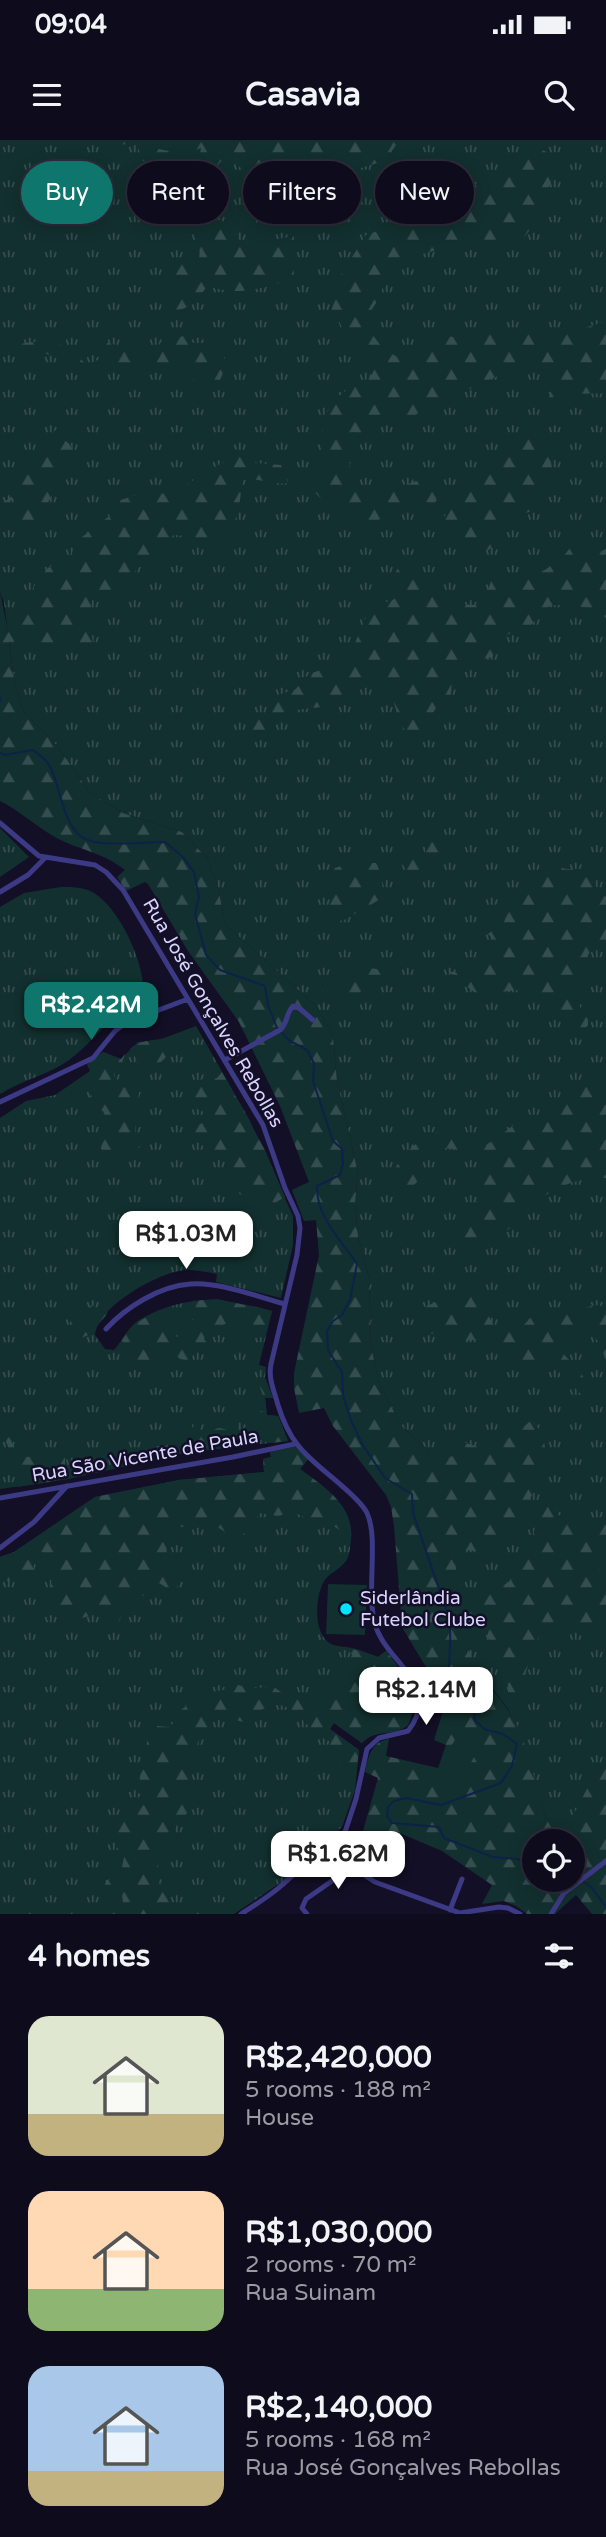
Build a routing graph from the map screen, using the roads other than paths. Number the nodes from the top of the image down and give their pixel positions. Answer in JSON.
{"nodes":[{"id":1,"x":0,"y":823,"type":"edge"},
{"id":2,"x":45,"y":858,"type":"junction"},
{"id":3,"x":0,"y":892,"type":"edge"},
{"id":4,"x":188,"y":999,"type":"junction"},
{"id":5,"x":313,"y":1020,"type":"dead end"},
{"id":6,"x":225,"y":1060,"type":"junction"},
{"id":7,"x":0,"y":1102,"type":"edge"},
{"id":8,"x":285,"y":1304,"type":"junction"},
{"id":9,"x":106,"y":1329,"type":"dead end"},
{"id":10,"x":295,"y":1444,"type":"junction"},
{"id":11,"x":67,"y":1485,"type":"junction"},
{"id":12,"x":0,"y":1498,"type":"edge"},
{"id":13,"x":0,"y":1548,"type":"edge"},
{"id":14,"x":345,"y":1838,"type":"junction"},
{"id":15,"x":606,"y":1861,"type":"edge"},
{"id":16,"x":355,"y":1866,"type":"junction"},
{"id":17,"x":341,"y":1874,"type":"junction"},
{"id":18,"x":369,"y":1879,"type":"junction"},
{"id":19,"x":463,"y":1879,"type":"dead end"},
{"id":20,"x":442,"y":1906,"type":"junction"},
{"id":21,"x":450,"y":1909,"type":"junction"},
{"id":22,"x":241,"y":1914,"type":"edge"},
{"id":23,"x":307,"y":1914,"type":"edge"},
{"id":24,"x":445,"y":1914,"type":"edge"},
{"id":25,"x":458,"y":1914,"type":"edge"},
{"id":26,"x":520,"y":1914,"type":"edge"},
{"id":27,"x":551,"y":1914,"type":"edge"}],
"edges":[{"from":1,"to":2,"type":"street","name":"Rua José Gonçalves Rebollas"},
{"from":2,"to":3,"type":"street"},
{"from":2,"to":4,"type":"street","name":"Rua José Gonçalves Rebollas"},
{"from":4,"to":6,"type":"street","name":"Rua José Gonçalves Rebollas"},
{"from":4,"to":7,"type":"street"},
{"from":5,"to":6,"type":"street"},
{"from":6,"to":8,"type":"street","name":"Rua José Gonçalves Rebollas"},
{"from":8,"to":9,"type":"street"},
{"from":8,"to":10,"type":"street","name":"Rua José Gonçalves Rebollas"},
{"from":10,"to":11,"type":"street","name":"Rua São Vicente de Paula"},
{"from":10,"to":14,"type":"street","name":"Rua José Gonçalves Rebollas"},
{"from":11,"to":12,"type":"street","name":"Rua São Vicente de Paula"},
{"from":11,"to":13,"type":"street"},
{"from":14,"to":16,"type":"street"},
{"from":14,"to":22,"type":"street"},
{"from":15,"to":27,"type":"street"},
{"from":16,"to":17,"type":"street"},
{"from":16,"to":18,"type":"street"},
{"from":17,"to":18,"type":"street"},
{"from":17,"to":23,"type":"street"},
{"from":18,"to":20,"type":"street"},
{"from":19,"to":21,"type":"street"},
{"from":20,"to":21,"type":"street"},
{"from":20,"to":24,"type":"street"},
{"from":21,"to":25,"type":"street"},
{"from":25,"to":26,"type":"street"}]}
